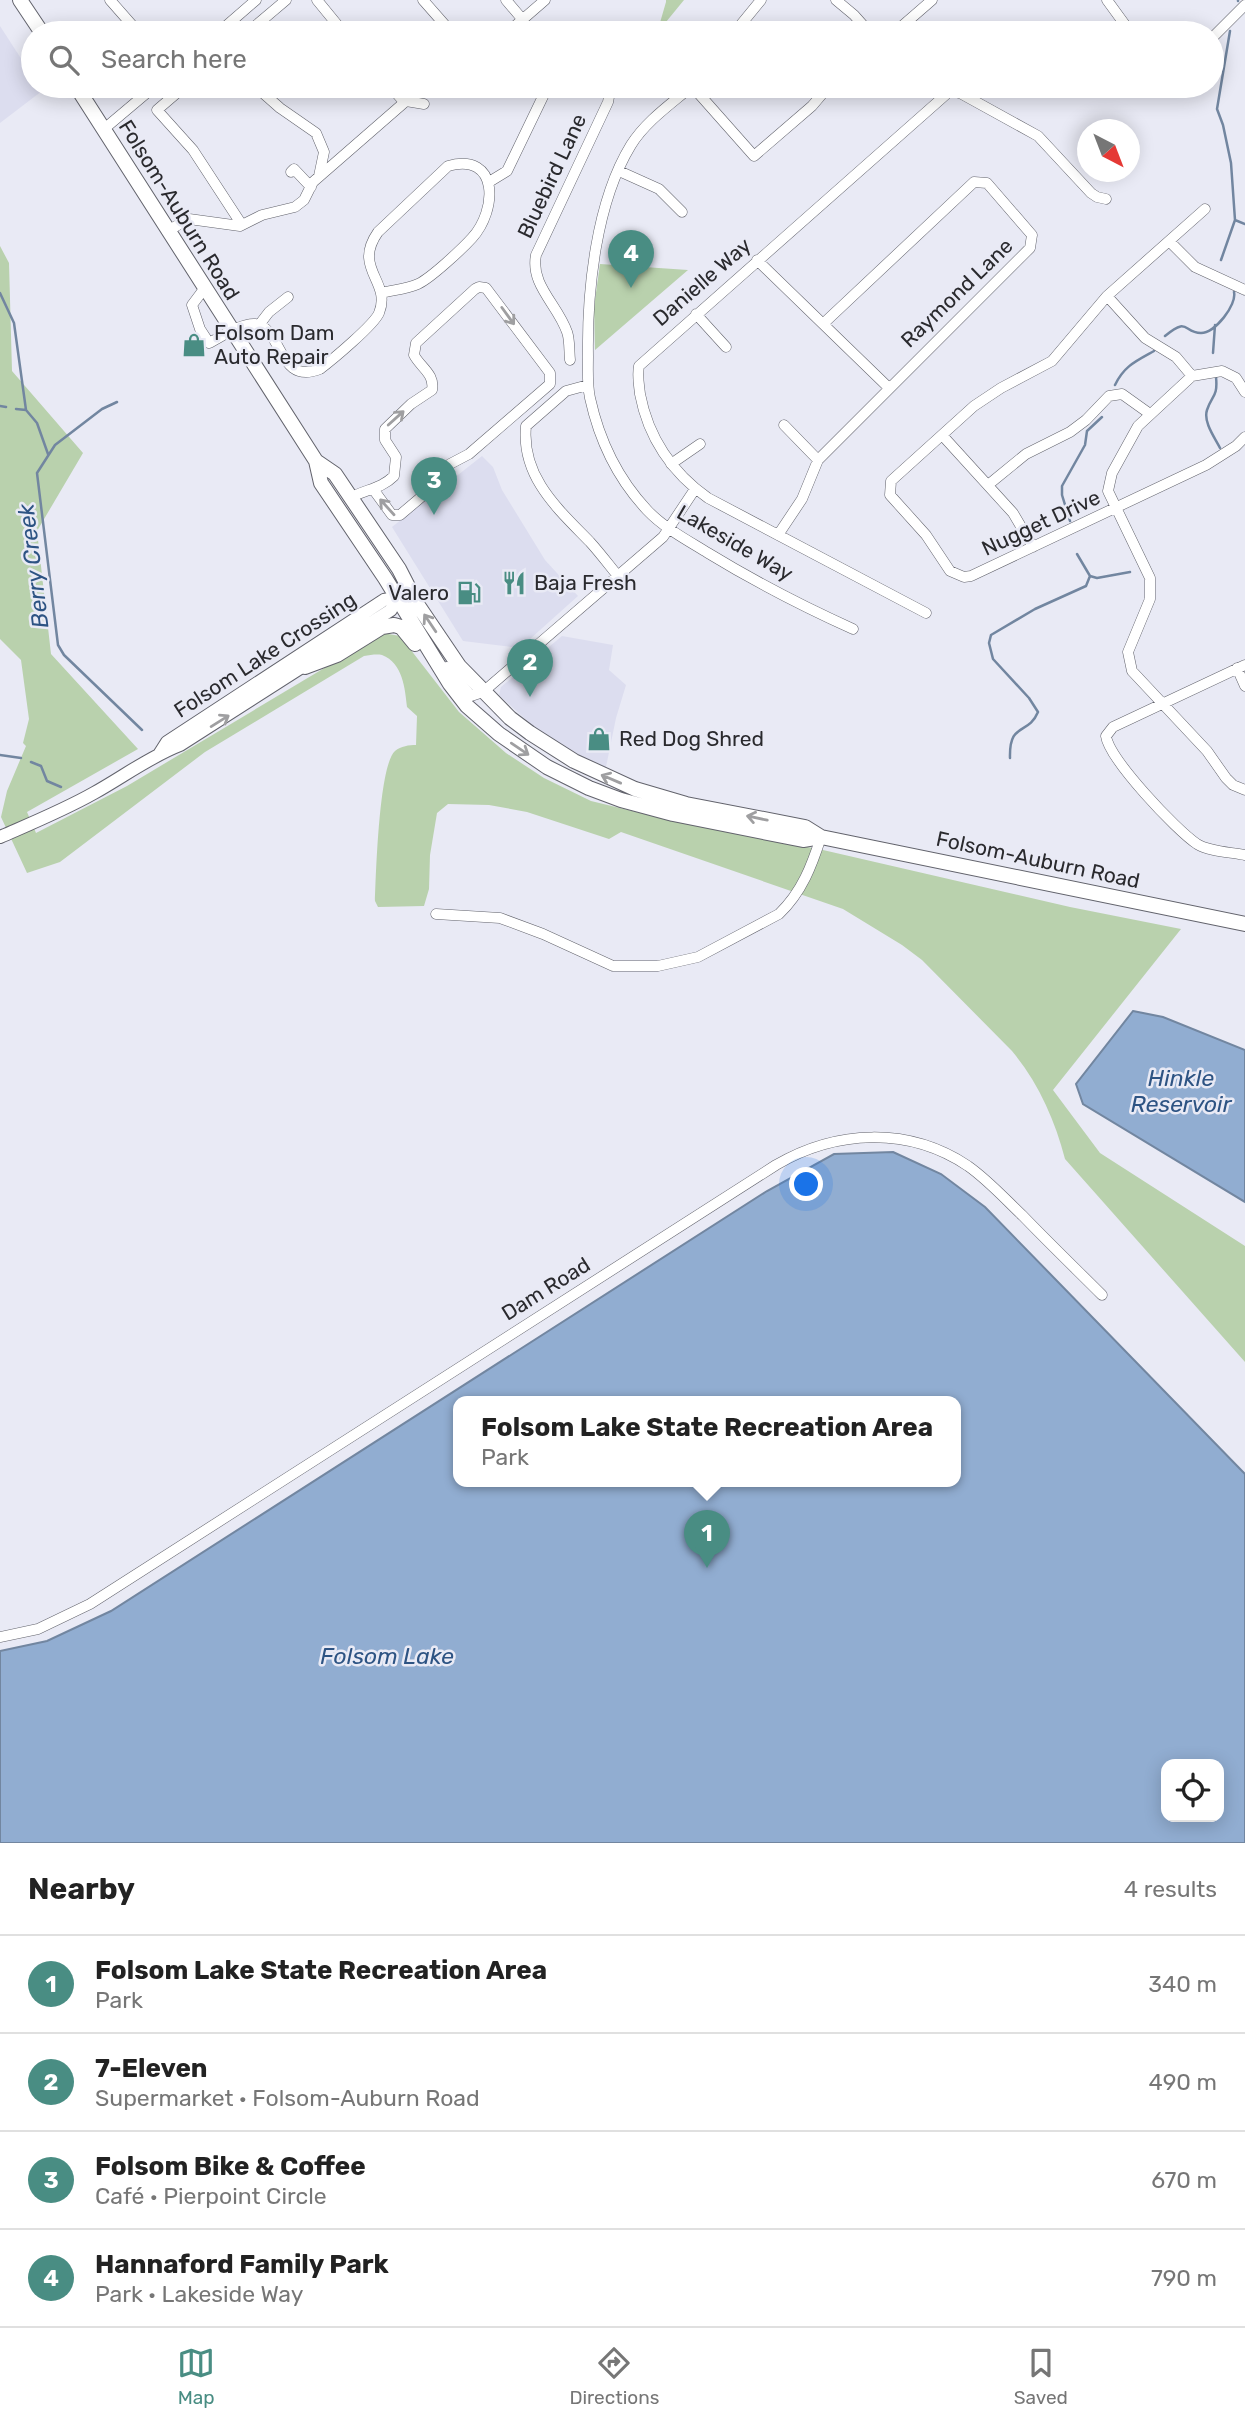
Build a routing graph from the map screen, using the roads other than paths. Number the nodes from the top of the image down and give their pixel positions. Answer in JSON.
{"nodes":[{"id":1,"x":20,"y":0,"type":"edge"},
{"id":2,"x":256,"y":0,"type":"edge"},
{"id":3,"x":286,"y":0,"type":"edge"},
{"id":4,"x":317,"y":0,"type":"edge"},
{"id":5,"x":423,"y":0,"type":"edge"},
{"id":6,"x":506,"y":0,"type":"edge"},
{"id":7,"x":545,"y":0,"type":"edge"},
{"id":8,"x":761,"y":0,"type":"edge"},
{"id":9,"x":836,"y":0,"type":"edge"},
{"id":10,"x":932,"y":0,"type":"edge"},
{"id":11,"x":1107,"y":0,"type":"edge"},
{"id":12,"x":115,"y":2,"type":"edge"},
{"id":13,"x":1245,"y":5,"type":"edge"},
{"id":14,"x":523,"y":20,"type":"joint"},
{"id":15,"x":34,"y":21,"type":"edge"},
{"id":16,"x":130,"y":21,"type":"edge"},
{"id":17,"x":232,"y":21,"type":"edge"},
{"id":18,"x":261,"y":21,"type":"edge"},
{"id":19,"x":334,"y":21,"type":"edge"},
{"id":20,"x":441,"y":21,"type":"edge"},
{"id":21,"x":744,"y":21,"type":"edge"},
{"id":22,"x":860,"y":21,"type":"edge"},
{"id":23,"x":908,"y":21,"type":"edge"},
{"id":24,"x":1122,"y":21,"type":"edge"},
{"id":25,"x":1224,"y":26,"type":"edge"},
{"id":26,"x":84,"y":98,"type":"edge"},
{"id":27,"x":141,"y":98,"type":"edge"},
{"id":28,"x":171,"y":98,"type":"edge"},
{"id":29,"x":269,"y":98,"type":"edge"},
{"id":30,"x":400,"y":98,"type":"edge"},
{"id":31,"x":542,"y":98,"type":"edge"},
{"id":32,"x":609,"y":98,"type":"edge"},
{"id":33,"x":679,"y":98,"type":"edge"},
{"id":34,"x":703,"y":98,"type":"edge"},
{"id":35,"x":819,"y":98,"type":"edge"},
{"id":36,"x":940,"y":98,"type":"edge"},
{"id":37,"x":969,"y":98,"type":"edge"},
{"id":38,"x":404,"y":102,"type":"junction"},
{"id":39,"x":424,"y":104,"type":"dead end"},
{"id":40,"x":104,"y":129,"type":"junction"},
{"id":41,"x":619,"y":171,"type":"junction"},
{"id":42,"x":290,"y":172,"type":"dead end"},
{"id":43,"x":319,"y":176,"type":"junction"},
{"id":44,"x":489,"y":181,"type":"junction"},
{"id":45,"x":310,"y":187,"type":"junction"},
{"id":46,"x":1105,"y":199,"type":"dead end"},
{"id":47,"x":1205,"y":209,"type":"dead end"},
{"id":48,"x":682,"y":212,"type":"dead end"},
{"id":49,"x":242,"y":225,"type":"junction"},
{"id":50,"x":167,"y":231,"type":"junction"},
{"id":51,"x":1169,"y":241,"type":"junction"},
{"id":52,"x":757,"y":260,"type":"junction"},
{"id":53,"x":204,"y":289,"type":"junction"},
{"id":54,"x":1245,"y":290,"type":"edge"},
{"id":55,"x":381,"y":293,"type":"junction"},
{"id":56,"x":1107,"y":296,"type":"junction"},
{"id":57,"x":288,"y":297,"type":"dead end"},
{"id":58,"x":696,"y":314,"type":"junction"},
{"id":59,"x":824,"y":323,"type":"junction"},
{"id":60,"x":259,"y":325,"type":"junction"},
{"id":61,"x":232,"y":332,"type":"junction"},
{"id":62,"x":726,"y":347,"type":"dead end"},
{"id":63,"x":570,"y":360,"type":"dead end"},
{"id":64,"x":1192,"y":376,"type":"junction"},
{"id":65,"x":588,"y":385,"type":"junction"},
{"id":66,"x":888,"y":387,"type":"junction"},
{"id":67,"x":1245,"y":392,"type":"edge"},
{"id":68,"x":1150,"y":414,"type":"junction"},
{"id":69,"x":784,"y":425,"type":"dead end"},
{"id":70,"x":942,"y":435,"type":"junction"},
{"id":71,"x":1245,"y":437,"type":"edge"},
{"id":72,"x":700,"y":444,"type":"dead end"},
{"id":73,"x":818,"y":460,"type":"junction"},
{"id":74,"x":316,"y":461,"type":"junction"},
{"id":75,"x":671,"y":464,"type":"junction"},
{"id":76,"x":988,"y":485,"type":"junction"},
{"id":77,"x":373,"y":489,"type":"junction"},
{"id":78,"x":695,"y":489,"type":"junction"},
{"id":79,"x":353,"y":501,"type":"junction"},
{"id":80,"x":1116,"y":510,"type":"junction"},
{"id":81,"x":668,"y":528,"type":"junction"},
{"id":82,"x":778,"y":535,"type":"junction"},
{"id":83,"x":1033,"y":547,"type":"junction"},
{"id":84,"x":618,"y":576,"type":"junction"},
{"id":85,"x":403,"y":595,"type":"junction"},
{"id":86,"x":926,"y":613,"type":"dead end"},
{"id":87,"x":853,"y":629,"type":"dead end"},
{"id":88,"x":428,"y":649,"type":"junction"},
{"id":89,"x":305,"y":667,"type":"junction"},
{"id":90,"x":1241,"y":667,"type":"edge"},
{"id":91,"x":440,"y":670,"type":"junction"},
{"id":92,"x":1245,"y":686,"type":"edge"},
{"id":93,"x":483,"y":692,"type":"junction"},
{"id":94,"x":1163,"y":705,"type":"junction"},
{"id":95,"x":160,"y":753,"type":"junction"},
{"id":96,"x":1245,"y":790,"type":"edge"},
{"id":97,"x":0,"y":837,"type":"edge"},
{"id":98,"x":821,"y":837,"type":"junction"},
{"id":99,"x":1245,"y":855,"type":"edge"},
{"id":100,"x":436,"y":914,"type":"dead end"},
{"id":101,"x":1245,"y":924,"type":"edge"},
{"id":102,"x":1102,"y":1295,"type":"dead end"},
{"id":103,"x":0,"y":1637,"type":"edge"}],
"edges":[{"from":1,"to":15,"type":"main road"},
{"from":2,"to":17,"type":"street"},
{"from":3,"to":18,"type":"street"},
{"from":4,"to":19,"type":"street"},
{"from":5,"to":20,"type":"street"},
{"from":6,"to":14,"type":"street"},
{"from":7,"to":14,"type":"street"},
{"from":8,"to":21,"type":"street"},
{"from":9,"to":22,"type":"street"},
{"from":10,"to":23,"type":"street"},
{"from":11,"to":24,"type":"street"},
{"from":12,"to":16,"type":"street"},
{"from":13,"to":25,"type":"street"},
{"from":26,"to":40,"type":"main road","name":"Folsom-Auburn Road"},
{"from":27,"to":40,"type":"street"},
{"from":28,"to":49,"type":"street"},
{"from":29,"to":43,"type":"street"},
{"from":30,"to":38,"type":"street"},
{"from":31,"to":44,"type":"street","name":"Bluebird Lane"},
{"from":32,"to":63,"type":"street","name":"Bluebird Lane"},
{"from":33,"to":41,"type":"street","name":"Lakeside Way"},
{"from":34,"to":35,"type":"street"},
{"from":36,"to":52,"type":"street","name":"Danielle Way"},
{"from":37,"to":46,"type":"street","name":"Danielle Way"},
{"from":38,"to":39,"type":"street"},
{"from":38,"to":43,"type":"street"},
{"from":40,"to":50,"type":"main road","name":"Folsom-Auburn Road"},
{"from":41,"to":48,"type":"street"},
{"from":41,"to":65,"type":"street","name":"Lakeside Way"},
{"from":42,"to":45,"type":"street"},
{"from":43,"to":45,"type":"street"},
{"from":44,"to":55,"type":"street"},
{"from":44,"to":55,"type":"street"},
{"from":45,"to":49,"type":"street"},
{"from":47,"to":51,"type":"street"},
{"from":49,"to":50,"type":"street"},
{"from":50,"to":53,"type":"main road","name":"Folsom-Auburn Road"},
{"from":51,"to":54,"type":"street"},
{"from":51,"to":56,"type":"street"},
{"from":52,"to":58,"type":"street","name":"Danielle Way"},
{"from":52,"to":59,"type":"street"},
{"from":53,"to":61,"type":"main road","name":"Folsom-Auburn Road"},
{"from":53,"to":61,"type":"street"},
{"from":55,"to":60,"type":"street"},
{"from":56,"to":64,"type":"street"},
{"from":56,"to":70,"type":"street"},
{"from":57,"to":60,"type":"street"},
{"from":58,"to":62,"type":"street"},
{"from":58,"to":75,"type":"street","name":"Danielle Way"},
{"from":59,"to":66,"type":"street"},
{"from":59,"to":66,"type":"street","name":"Raymond Lane"},
{"from":60,"to":61,"type":"street"},
{"from":61,"to":74,"type":"main road","name":"Folsom-Auburn Road"},
{"from":64,"to":67,"type":"street"},
{"from":64,"to":68,"type":"street"},
{"from":65,"to":81,"type":"street","name":"Lakeside Way"},
{"from":65,"to":84,"type":"street"},
{"from":66,"to":73,"type":"street","name":"Raymond Lane"},
{"from":68,"to":76,"type":"street"},
{"from":68,"to":80,"type":"street"},
{"from":69,"to":73,"type":"street"},
{"from":70,"to":76,"type":"street"},
{"from":70,"to":83,"type":"street","name":"Nugget Drive"},
{"from":71,"to":80,"type":"street","name":"Nugget Drive"},
{"from":72,"to":75,"type":"street"},
{"from":73,"to":82,"type":"street","name":"Raymond Lane"},
{"from":74,"to":79,"type":"main road","name":"Folsom-Auburn Road"},
{"from":74,"to":85,"type":"main road","name":"Folsom-Auburn Road"},
{"from":75,"to":78,"type":"street","name":"Danielle Way"},
{"from":76,"to":83,"type":"street"},
{"from":77,"to":77,"type":"street","one_way":true},
{"from":77,"to":79,"type":"street"},
{"from":78,"to":81,"type":"street"},
{"from":78,"to":82,"type":"street","name":"Danielle Way"},
{"from":79,"to":85,"type":"main road","name":"Folsom-Auburn Road"},
{"from":80,"to":83,"type":"street","name":"Nugget Drive"},
{"from":80,"to":94,"type":"street"},
{"from":81,"to":84,"type":"street"},
{"from":81,"to":87,"type":"street","name":"Lakeside Way"},
{"from":82,"to":86,"type":"street","name":"Danielle Way"},
{"from":84,"to":93,"type":"street"},
{"from":85,"to":88,"type":"main road","name":"Folsom-Auburn Road"},
{"from":85,"to":89,"type":"main road","name":"Folsom Lake Crossing"},
{"from":93,"to":85,"type":"main road","name":"Folsom-Auburn Road","one_way":true},
{"from":85,"to":95,"type":"main road","name":"Folsom Lake Crossing"},
{"from":88,"to":91,"type":"main road","name":"Folsom-Auburn Road"},
{"from":88,"to":93,"type":"street"},
{"from":89,"to":91,"type":"main road"},
{"from":95,"to":89,"type":"main road","name":"Folsom Lake Crossing","one_way":true},
{"from":90,"to":92,"type":"street"},
{"from":90,"to":94,"type":"street"},
{"from":91,"to":98,"type":"main road","name":"Folsom-Auburn Road","one_way":true},
{"from":98,"to":93,"type":"main road","name":"Folsom-Auburn Road","one_way":true},
{"from":94,"to":96,"type":"street"},
{"from":94,"to":99,"type":"street"},
{"from":95,"to":97,"type":"main road","name":"Folsom Lake Crossing"},
{"from":98,"to":100,"type":"street"},
{"from":98,"to":101,"type":"main road","name":"Folsom-Auburn Road"},
{"from":102,"to":103,"type":"street","name":"Dam Road"}]}
